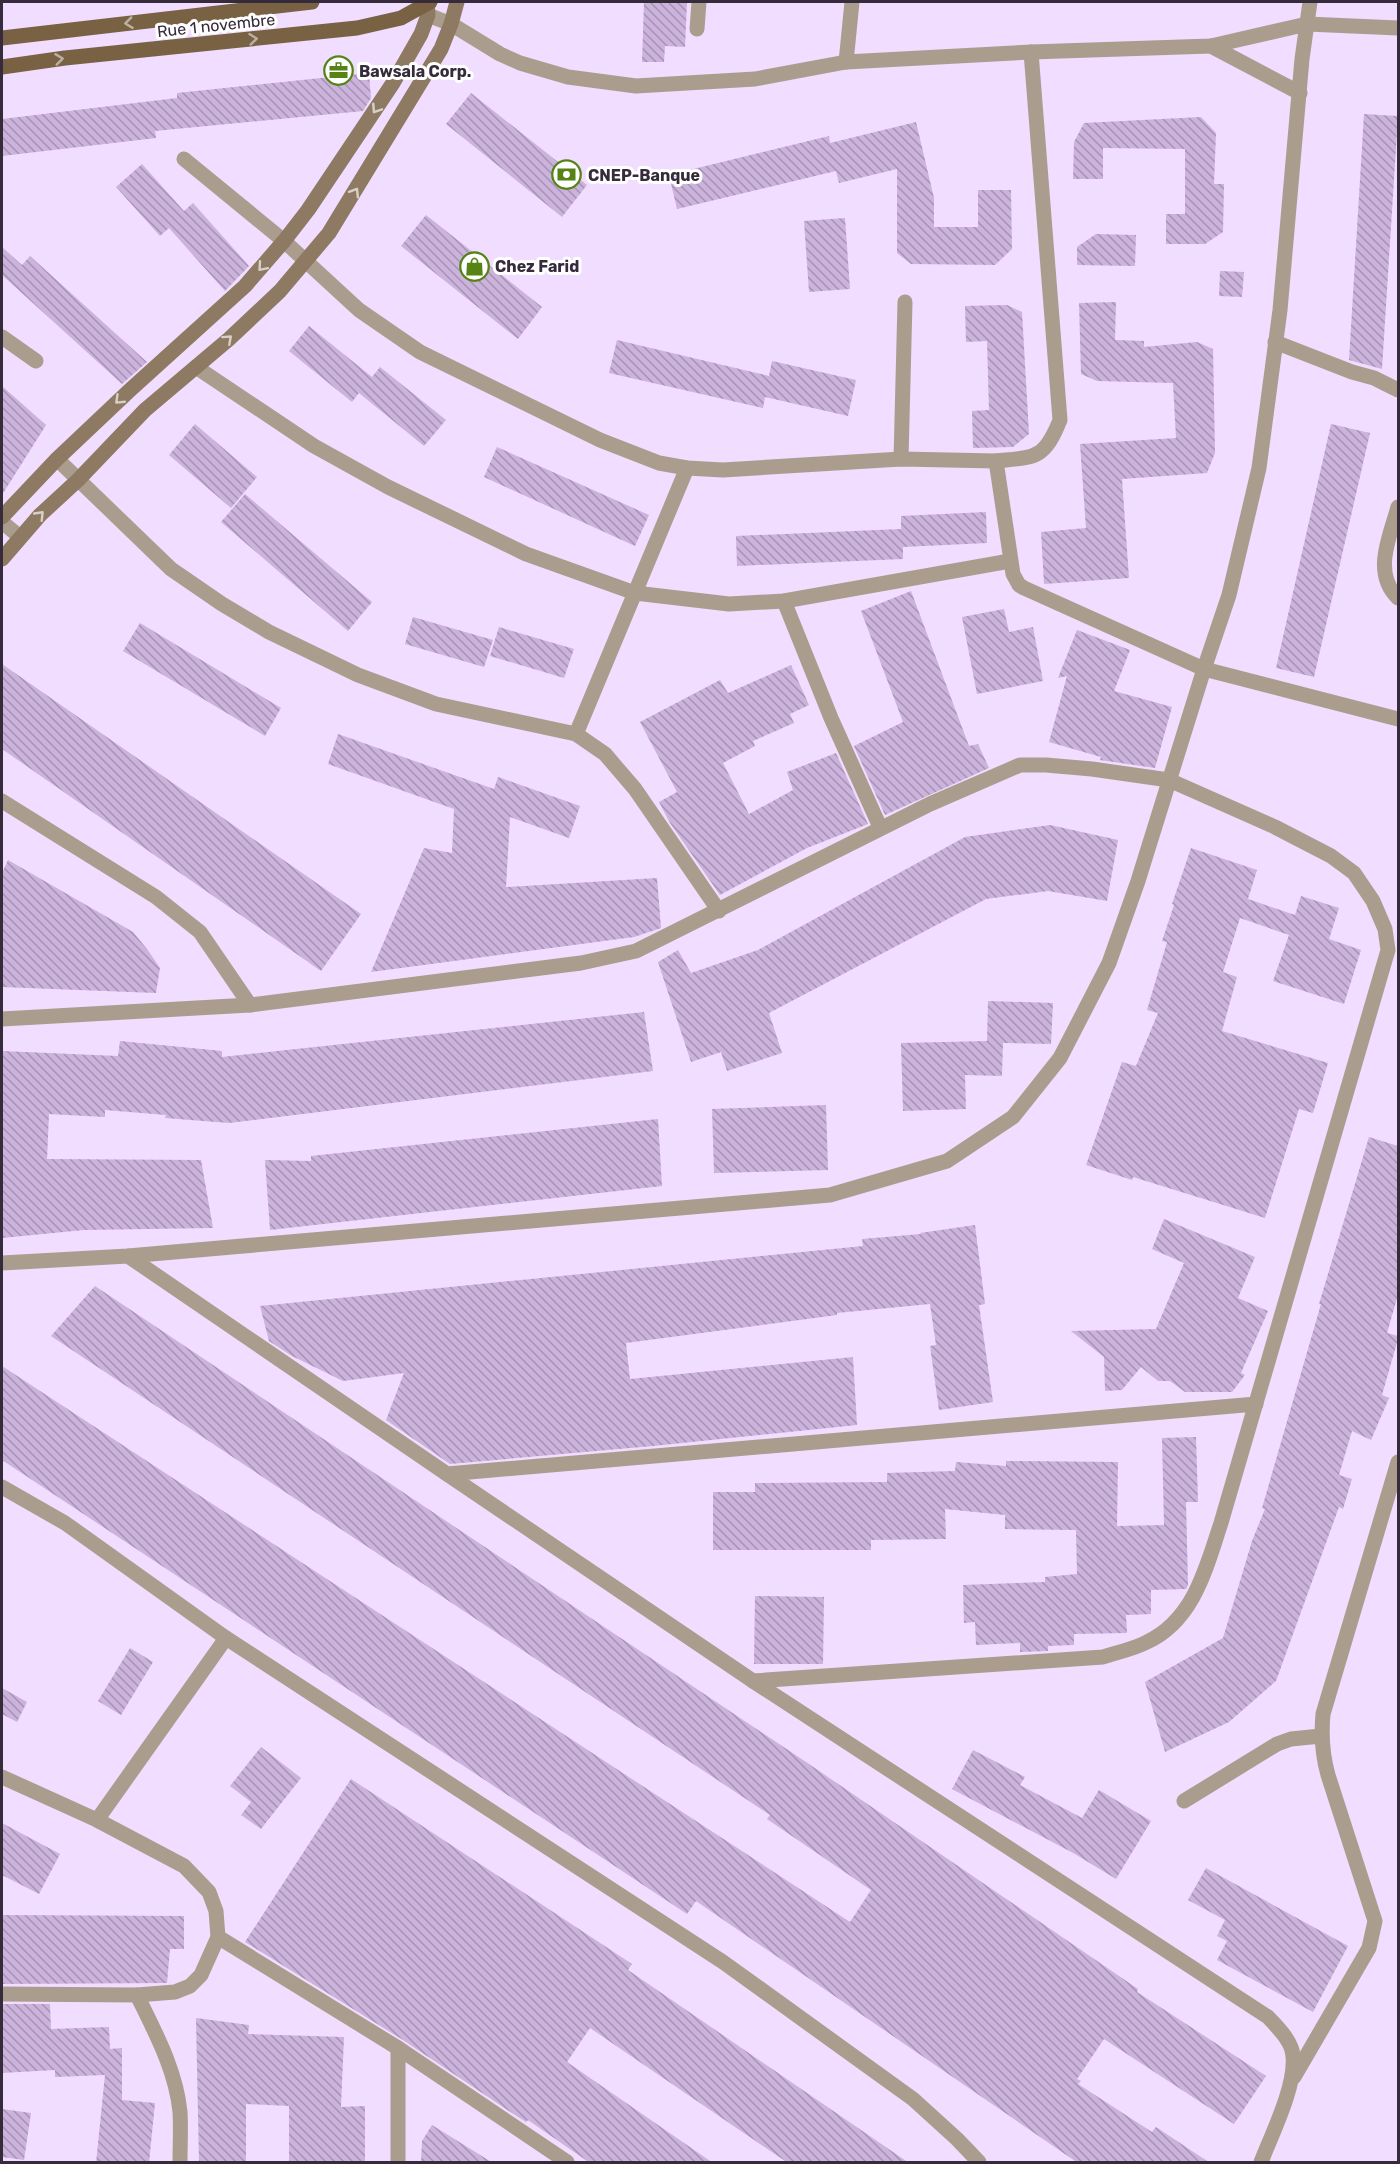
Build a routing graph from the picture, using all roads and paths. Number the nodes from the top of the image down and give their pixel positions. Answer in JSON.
{"nodes":[{"id":1,"x":312,"y":2,"type":"edge"},
{"id":2,"x":457,"y":2,"type":"edge"},
{"id":3,"x":699,"y":2,"type":"edge"},
{"id":4,"x":852,"y":2,"type":"edge"},
{"id":5,"x":1310,"y":2,"type":"edge"},
{"id":6,"x":428,"y":5,"type":"edge"},
{"id":7,"x":451,"y":24,"type":"junction"},
{"id":8,"x":1307,"y":24,"type":"junction"},
{"id":9,"x":1398,"y":28,"type":"edge"},
{"id":10,"x":698,"y":29,"type":"dead end"},
{"id":11,"x":2,"y":38,"type":"edge"},
{"id":12,"x":1211,"y":46,"type":"junction"},
{"id":13,"x":1031,"y":52,"type":"junction"},
{"id":14,"x":846,"y":62,"type":"junction"},
{"id":15,"x":2,"y":67,"type":"edge"},
{"id":16,"x":1300,"y":93,"type":"junction"},
{"id":17,"x":184,"y":159,"type":"dead end"},
{"id":18,"x":284,"y":241,"type":"junction"},
{"id":19,"x":304,"y":261,"type":"junction"},
{"id":20,"x":905,"y":302,"type":"dead end"},
{"id":21,"x":2,"y":337,"type":"edge"},
{"id":22,"x":1275,"y":342,"type":"junction"},
{"id":23,"x":36,"y":361,"type":"dead end"},
{"id":24,"x":196,"y":367,"type":"junction"},
{"id":25,"x":1398,"y":390,"type":"edge"},
{"id":26,"x":57,"y":459,"type":"junction"},
{"id":27,"x":901,"y":459,"type":"junction"},
{"id":28,"x":996,"y":461,"type":"junction"},
{"id":29,"x":687,"y":468,"type":"junction"},
{"id":30,"x":78,"y":480,"type":"junction"},
{"id":31,"x":1398,"y":507,"type":"edge"},
{"id":32,"x":2,"y":517,"type":"edge"},
{"id":33,"x":2,"y":522,"type":"edge"},
{"id":34,"x":20,"y":537,"type":"junction"},
{"id":35,"x":2,"y":559,"type":"edge"},
{"id":36,"x":1010,"y":561,"type":"junction"},
{"id":37,"x":635,"y":593,"type":"junction"},
{"id":38,"x":1398,"y":598,"type":"edge"},
{"id":39,"x":784,"y":601,"type":"junction"},
{"id":40,"x":1204,"y":669,"type":"junction"},
{"id":41,"x":1398,"y":719,"type":"edge"},
{"id":42,"x":576,"y":734,"type":"junction"},
{"id":43,"x":1169,"y":780,"type":"junction"},
{"id":44,"x":2,"y":801,"type":"edge"},
{"id":45,"x":880,"y":827,"type":"junction"},
{"id":46,"x":719,"y":911,"type":"junction"},
{"id":47,"x":250,"y":1005,"type":"junction"},
{"id":48,"x":2,"y":1018,"type":"edge"},
{"id":49,"x":128,"y":1256,"type":"junction"},
{"id":50,"x":2,"y":1263,"type":"edge"},
{"id":51,"x":1256,"y":1404,"type":"junction"},
{"id":52,"x":1398,"y":1462,"type":"edge"},
{"id":53,"x":447,"y":1474,"type":"junction"},
{"id":54,"x":2,"y":1487,"type":"edge"},
{"id":55,"x":226,"y":1638,"type":"junction"},
{"id":56,"x":753,"y":1681,"type":"junction"},
{"id":57,"x":1321,"y":1736,"type":"junction"},
{"id":58,"x":2,"y":1777,"type":"edge"},
{"id":59,"x":1184,"y":1801,"type":"dead end"},
{"id":60,"x":97,"y":1820,"type":"junction"},
{"id":61,"x":218,"y":1937,"type":"junction"},
{"id":62,"x":2,"y":1994,"type":"edge"},
{"id":63,"x":137,"y":1995,"type":"junction"},
{"id":64,"x":398,"y":2048,"type":"junction"},
{"id":65,"x":1291,"y":2082,"type":"junction"},
{"id":66,"x":180,"y":2163,"type":"edge"},
{"id":67,"x":398,"y":2163,"type":"edge"},
{"id":68,"x":567,"y":2163,"type":"edge"},
{"id":69,"x":979,"y":2163,"type":"edge"},
{"id":70,"x":1261,"y":2163,"type":"edge"}],
"edges":[{"from":1,"to":11,"type":"main road","name":"Rue 1 novembre","one_way":true},
{"from":2,"to":7,"type":"main road"},
{"from":3,"to":10,"type":"street"},
{"from":4,"to":14,"type":"street"},
{"from":5,"to":8,"type":"street"},
{"from":6,"to":7,"type":"street"},
{"from":15,"to":6,"type":"main road","name":"Rue 1 novembre","one_way":true},
{"from":6,"to":18,"type":"main road","one_way":true},
{"from":7,"to":14,"type":"street"},
{"from":19,"to":7,"type":"main road","one_way":true},
{"from":8,"to":9,"type":"street"},
{"from":8,"to":12,"type":"street"},
{"from":8,"to":16,"type":"street"},
{"from":12,"to":13,"type":"street"},
{"from":12,"to":16,"type":"street"},
{"from":13,"to":14,"type":"street"},
{"from":13,"to":28,"type":"street"},
{"from":16,"to":22,"type":"street"},
{"from":17,"to":18,"type":"street"},
{"from":18,"to":19,"type":"street"},
{"from":18,"to":26,"type":"main road","one_way":true},
{"from":24,"to":19,"type":"main road","one_way":true},
{"from":19,"to":29,"type":"street"},
{"from":20,"to":27,"type":"street"},
{"from":21,"to":23,"type":"street"},
{"from":22,"to":25,"type":"street"},
{"from":22,"to":40,"type":"street"},
{"from":24,"to":30,"type":"main road"},
{"from":24,"to":37,"type":"street"},
{"from":26,"to":30,"type":"street"},
{"from":26,"to":32,"type":"main road"},
{"from":27,"to":28,"type":"street"},
{"from":27,"to":29,"type":"street"},
{"from":28,"to":36,"type":"street"},
{"from":29,"to":37,"type":"street"},
{"from":34,"to":30,"type":"main road","one_way":true},
{"from":30,"to":42,"type":"street"},
{"from":31,"to":38,"type":"street"},
{"from":33,"to":34,"type":"street"},
{"from":34,"to":35,"type":"main road"},
{"from":36,"to":39,"type":"street"},
{"from":36,"to":40,"type":"street"},
{"from":37,"to":39,"type":"street"},
{"from":37,"to":42,"type":"street"},
{"from":39,"to":45,"type":"street"},
{"from":40,"to":41,"type":"street"},
{"from":40,"to":43,"type":"street"},
{"from":42,"to":46,"type":"street"},
{"from":43,"to":45,"type":"street"},
{"from":43,"to":49,"type":"street"},
{"from":43,"to":51,"type":"street"},
{"from":44,"to":47,"type":"street"},
{"from":45,"to":46,"type":"street"},
{"from":46,"to":47,"type":"street"},
{"from":47,"to":48,"type":"street"},
{"from":49,"to":50,"type":"street"},
{"from":49,"to":53,"type":"street"},
{"from":51,"to":53,"type":"street"},
{"from":51,"to":56,"type":"street"},
{"from":52,"to":57,"type":"street"},
{"from":53,"to":56,"type":"street"},
{"from":54,"to":55,"type":"street"},
{"from":55,"to":60,"type":"street"},
{"from":55,"to":69,"type":"street"},
{"from":56,"to":65,"type":"street"},
{"from":57,"to":59,"type":"street"},
{"from":57,"to":65,"type":"street"},
{"from":58,"to":60,"type":"street"},
{"from":60,"to":61,"type":"street"},
{"from":61,"to":63,"type":"street"},
{"from":61,"to":64,"type":"street"},
{"from":62,"to":63,"type":"street"},
{"from":63,"to":66,"type":"street"},
{"from":64,"to":67,"type":"street"},
{"from":64,"to":68,"type":"street"},
{"from":65,"to":70,"type":"street"}]}
